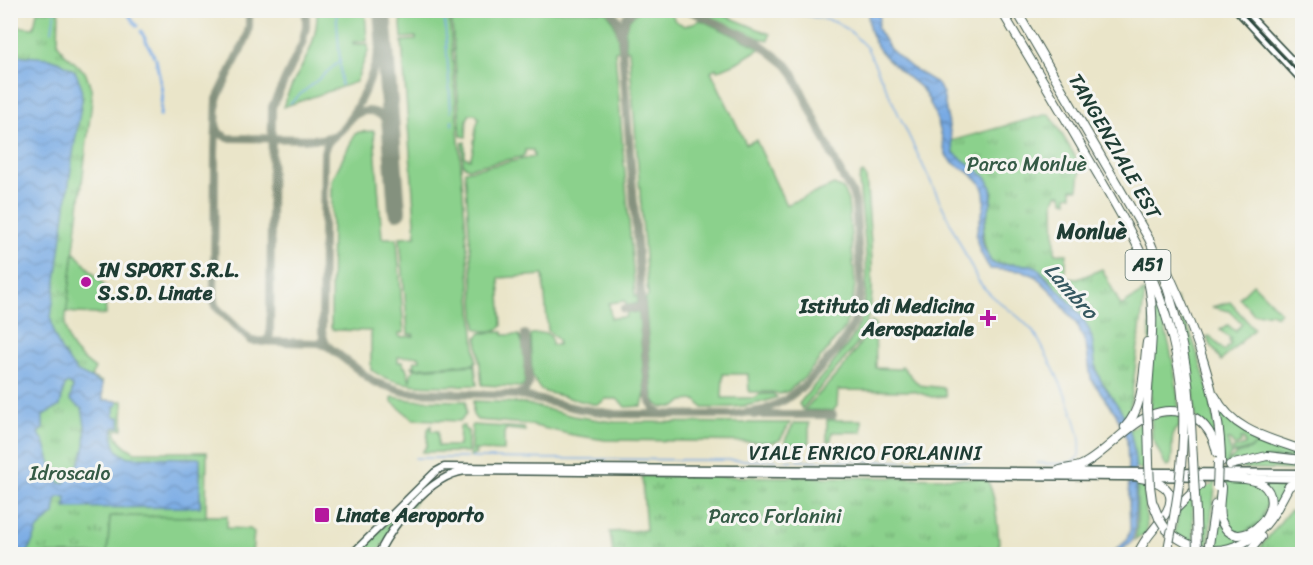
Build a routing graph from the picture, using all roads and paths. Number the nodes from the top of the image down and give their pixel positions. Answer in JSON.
{"nodes":[{"id":1,"x":1001,"y":10,"type":"edge"},
{"id":2,"x":1016,"y":10,"type":"edge"},
{"id":3,"x":1021,"y":10,"type":"edge"},
{"id":4,"x":1236,"y":10,"type":"edge"},
{"id":5,"x":1245,"y":10,"type":"edge"},
{"id":6,"x":1035,"y":43,"type":"junction"},
{"id":7,"x":1302,"y":70,"type":"edge"},
{"id":8,"x":1302,"y":81,"type":"edge"},
{"id":9,"x":1116,"y":205,"type":"junction"},
{"id":10,"x":1134,"y":211,"type":"junction"},
{"id":11,"x":1151,"y":308,"type":"junction"},
{"id":12,"x":1206,"y":372,"type":"junction"},
{"id":13,"x":1186,"y":405,"type":"junction"},
{"id":14,"x":1129,"y":426,"type":"junction"},
{"id":15,"x":1302,"y":450,"type":"edge"},
{"id":16,"x":1302,"y":460,"type":"edge"},
{"id":17,"x":1219,"y":462,"type":"junction"},
{"id":18,"x":1230,"y":465,"type":"tunnel mouth"},
{"id":19,"x":1058,"y":471,"type":"junction"},
{"id":20,"x":1302,"y":473,"type":"edge"},
{"id":21,"x":1128,"y":475,"type":"junction"},
{"id":22,"x":1137,"y":476,"type":"junction"},
{"id":23,"x":1230,"y":478,"type":"junction"},
{"id":24,"x":1302,"y":479,"type":"edge"},
{"id":25,"x":1200,"y":485,"type":"tunnel mouth"},
{"id":26,"x":1219,"y":487,"type":"junction"},
{"id":27,"x":420,"y":494,"type":"junction"},
{"id":28,"x":1278,"y":506,"type":"junction"},
{"id":29,"x":1138,"y":553,"type":"edge"},
{"id":30,"x":352,"y":555,"type":"edge"},
{"id":31,"x":378,"y":555,"type":"edge"},
{"id":32,"x":1167,"y":555,"type":"edge"},
{"id":33,"x":1197,"y":555,"type":"edge"},
{"id":34,"x":1207,"y":555,"type":"edge"},
{"id":35,"x":1243,"y":555,"type":"edge"}],
"edges":[{"from":1,"to":9,"type":"highway","name":"TANGENZIALE EST","number":"A51"},
{"from":2,"to":6,"type":"highway","name":"TANGENZIALE EST","number":"A51"},
{"from":3,"to":6,"type":"highway"},
{"from":4,"to":8,"type":"main road"},
{"from":5,"to":7,"type":"main road"},
{"from":6,"to":10,"type":"highway","name":"TANGENZIALE EST","number":"A51"},
{"from":9,"to":11,"type":"highway"},
{"from":9,"to":13,"type":"highway","name":"TANGENZIALE EST","number":"A51"},
{"from":10,"to":12,"type":"highway"},
{"from":10,"to":13,"type":"highway","name":"TANGENZIALE EST","number":"A51"},
{"from":11,"to":14,"type":"highway"},
{"from":11,"to":28,"type":"highway","bridge":true},
{"from":12,"to":15,"type":"highway"},
{"from":12,"to":17,"type":"highway"},
{"from":13,"to":32,"type":"highway","name":"TANGENZIALE EST","number":"A51","bridge":true},
{"from":13,"to":33,"type":"highway","name":"TANGENZIALE EST","number":"A51","bridge":true},
{"from":14,"to":17,"type":"highway"},
{"from":14,"to":19,"type":"highway"},
{"from":16,"to":18,"type":"highway"},
{"from":17,"to":26,"type":"highway","bridge":true},
{"from":19,"to":21,"type":"main road","name":"VIALE ENRICO FORLANINI"},
{"from":19,"to":27,"type":"main road","name":"VIALE ENRICO FORLANINI"},
{"from":20,"to":22,"type":"main road","name":"VIALE ENRICO FORLANINI"},
{"from":21,"to":22,"type":"main road","name":"VIALE ENRICO FORLANINI"},
{"from":21,"to":27,"type":"main road","name":"VIALE ENRICO FORLANINI"},
{"from":22,"to":23,"type":"main road","name":"VIALE ENRICO FORLANINI"},
{"from":22,"to":29,"type":"highway"},
{"from":23,"to":24,"type":"main road","name":"VIALE ENRICO FORLANINI"},
{"from":23,"to":26,"type":"highway"},
{"from":24,"to":28,"type":"highway"},
{"from":25,"to":29,"type":"highway"},
{"from":26,"to":34,"type":"highway","bridge":true},
{"from":27,"to":30,"type":"main road"},
{"from":27,"to":31,"type":"main road"},
{"from":28,"to":35,"type":"highway"}]}
